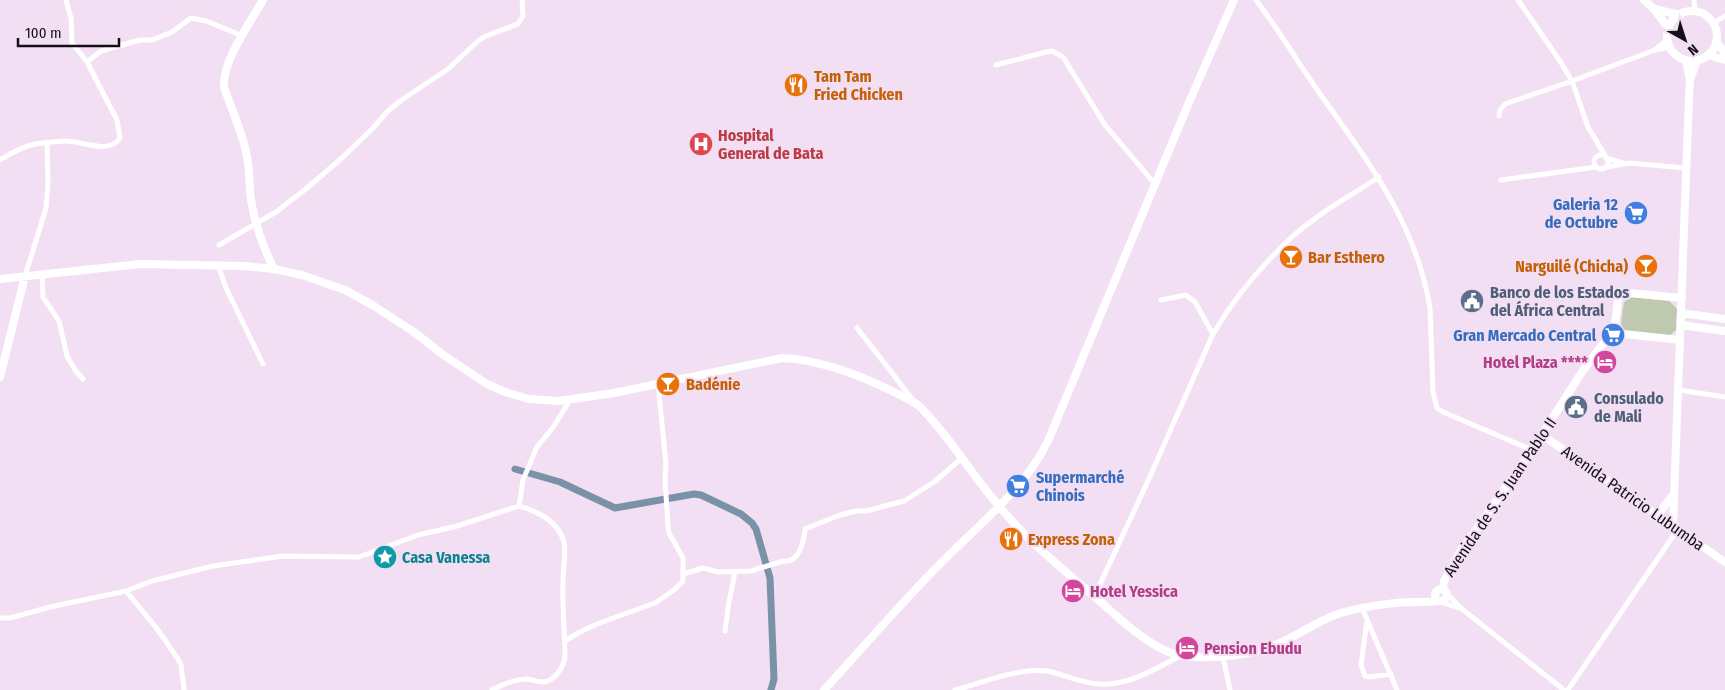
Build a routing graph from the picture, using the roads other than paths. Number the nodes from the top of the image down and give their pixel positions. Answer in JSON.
{"nodes":[{"id":1,"x":66,"y":0,"type":"edge"},
{"id":2,"x":263,"y":0,"type":"edge"},
{"id":3,"x":522,"y":0,"type":"edge"},
{"id":4,"x":1234,"y":0,"type":"edge"},
{"id":5,"x":1256,"y":0,"type":"edge"},
{"id":6,"x":1518,"y":0,"type":"edge"},
{"id":7,"x":1644,"y":0,"type":"edge"},
{"id":8,"x":1694,"y":0,"type":"edge"},
{"id":9,"x":1654,"y":9,"type":"junction"},
{"id":10,"x":1695,"y":11,"type":"junction"},
{"id":11,"x":1680,"y":15,"type":"junction"},
{"id":12,"x":1725,"y":16,"type":"edge"},
{"id":13,"x":1714,"y":23,"type":"junction"},
{"id":14,"x":1669,"y":29,"type":"junction"},
{"id":15,"x":243,"y":36,"type":"junction"},
{"id":16,"x":1716,"y":42,"type":"junction"},
{"id":17,"x":1669,"y":43,"type":"junction"},
{"id":18,"x":1725,"y":53,"type":"edge"},
{"id":19,"x":1708,"y":55,"type":"junction"},
{"id":20,"x":1686,"y":60,"type":"junction"},
{"id":21,"x":1698,"y":60,"type":"junction"},
{"id":22,"x":1725,"y":60,"type":"edge"},
{"id":23,"x":87,"y":62,"type":"junction"},
{"id":24,"x":996,"y":64,"type":"dead end"},
{"id":25,"x":1690,"y":80,"type":"junction"},
{"id":26,"x":1572,"y":81,"type":"junction"},
{"id":27,"x":1499,"y":116,"type":"dead end"},
{"id":28,"x":47,"y":143,"type":"junction"},
{"id":29,"x":1596,"y":143,"type":"junction"},
{"id":30,"x":1606,"y":157,"type":"junction"},
{"id":31,"x":1596,"y":158,"type":"junction"},
{"id":32,"x":0,"y":160,"type":"edge"},
{"id":33,"x":1623,"y":163,"type":"junction"},
{"id":34,"x":1596,"y":167,"type":"junction"},
{"id":35,"x":1607,"y":167,"type":"junction"},
{"id":36,"x":1686,"y":168,"type":"junction"},
{"id":37,"x":1379,"y":177,"type":"junction"},
{"id":38,"x":1501,"y":180,"type":"dead end"},
{"id":39,"x":1155,"y":184,"type":"junction"},
{"id":40,"x":256,"y":223,"type":"junction"},
{"id":41,"x":219,"y":245,"type":"dead end"},
{"id":42,"x":218,"y":266,"type":"junction"},
{"id":43,"x":274,"y":269,"type":"junction"},
{"id":44,"x":42,"y":274,"type":"junction"},
{"id":45,"x":25,"y":276,"type":"junction"},
{"id":46,"x":0,"y":279,"type":"edge"},
{"id":47,"x":1682,"y":298,"type":"junction"},
{"id":48,"x":1161,"y":300,"type":"dead end"},
{"id":49,"x":1681,"y":313,"type":"junction"},
{"id":50,"x":1725,"y":319,"type":"edge"},
{"id":51,"x":1681,"y":326,"type":"junction"},
{"id":52,"x":856,"y":328,"type":"dead end"},
{"id":53,"x":1725,"y":331,"type":"edge"},
{"id":54,"x":1614,"y":333,"type":"junction"},
{"id":55,"x":1213,"y":334,"type":"junction"},
{"id":56,"x":1680,"y":340,"type":"junction"},
{"id":57,"x":263,"y":364,"type":"dead end"},
{"id":58,"x":0,"y":377,"type":"edge"},
{"id":59,"x":83,"y":379,"type":"dead end"},
{"id":60,"x":658,"y":384,"type":"junction"},
{"id":61,"x":1679,"y":390,"type":"junction"},
{"id":62,"x":1725,"y":397,"type":"edge"},
{"id":63,"x":570,"y":400,"type":"junction"},
{"id":64,"x":917,"y":404,"type":"junction"},
{"id":65,"x":1542,"y":435,"type":"junction"},
{"id":66,"x":1532,"y":450,"type":"junction"},
{"id":67,"x":962,"y":458,"type":"junction"},
{"id":68,"x":1674,"y":494,"type":"junction"},
{"id":69,"x":519,"y":506,"type":"junction"},
{"id":70,"x":999,"y":506,"type":"junction"},
{"id":71,"x":1658,"y":514,"type":"junction"},
{"id":72,"x":1676,"y":527,"type":"junction"},
{"id":73,"x":1725,"y":562,"type":"edge"},
{"id":74,"x":735,"y":572,"type":"junction"},
{"id":75,"x":683,"y":574,"type":"junction"},
{"id":76,"x":126,"y":591,"type":"junction"},
{"id":77,"x":1445,"y":592,"type":"junction"},
{"id":78,"x":1434,"y":593,"type":"junction"},
{"id":79,"x":1094,"y":597,"type":"junction"},
{"id":80,"x":1416,"y":602,"type":"junction"},
{"id":81,"x":1440,"y":602,"type":"junction"},
{"id":82,"x":1362,"y":608,"type":"junction"},
{"id":83,"x":1462,"y":610,"type":"junction"},
{"id":84,"x":0,"y":618,"type":"edge"},
{"id":85,"x":1367,"y":620,"type":"junction"},
{"id":86,"x":725,"y":631,"type":"dead end"},
{"id":87,"x":564,"y":641,"type":"junction"},
{"id":88,"x":1180,"y":656,"type":"junction"},
{"id":89,"x":1223,"y":656,"type":"junction"},
{"id":90,"x":1391,"y":674,"type":"junction"},
{"id":91,"x":184,"y":690,"type":"edge"},
{"id":92,"x":492,"y":690,"type":"edge"},
{"id":93,"x":824,"y":690,"type":"edge"},
{"id":94,"x":955,"y":690,"type":"edge"},
{"id":95,"x":1230,"y":690,"type":"edge"},
{"id":96,"x":1397,"y":690,"type":"edge"},
{"id":97,"x":1566,"y":690,"type":"edge"}],
"edges":[{"from":1,"to":23,"type":"street"},
{"from":2,"to":15,"type":"street"},
{"from":3,"to":40,"type":"street"},
{"from":4,"to":39,"type":"street"},
{"from":5,"to":37,"type":"street"},
{"from":6,"to":26,"type":"street"},
{"from":7,"to":9,"type":"street"},
{"from":8,"to":10,"type":"street"},
{"from":9,"to":11,"type":"street"},
{"from":9,"to":14,"type":"street"},
{"from":10,"to":11,"type":"street"},
{"from":10,"to":13,"type":"street"},
{"from":11,"to":14,"type":"street"},
{"from":12,"to":13,"type":"street"},
{"from":13,"to":16,"type":"street"},
{"from":14,"to":17,"type":"street"},
{"from":15,"to":23,"type":"street"},
{"from":15,"to":40,"type":"street"},
{"from":16,"to":18,"type":"street"},
{"from":16,"to":19,"type":"street"},
{"from":17,"to":20,"type":"street"},
{"from":17,"to":26,"type":"street"},
{"from":19,"to":21,"type":"street"},
{"from":19,"to":22,"type":"street"},
{"from":20,"to":21,"type":"street"},
{"from":20,"to":25,"type":"street"},
{"from":21,"to":25,"type":"street"},
{"from":23,"to":28,"type":"street"},
{"from":24,"to":39,"type":"street"},
{"from":25,"to":36,"type":"street"},
{"from":26,"to":27,"type":"street"},
{"from":26,"to":29,"type":"street"},
{"from":28,"to":32,"type":"street"},
{"from":28,"to":45,"type":"street"},
{"from":29,"to":30,"type":"street"},
{"from":29,"to":31,"type":"street"},
{"from":30,"to":31,"type":"street"},
{"from":30,"to":33,"type":"street"},
{"from":30,"to":35,"type":"street"},
{"from":31,"to":34,"type":"street"},
{"from":33,"to":35,"type":"street"},
{"from":33,"to":36,"type":"street"},
{"from":34,"to":35,"type":"street"},
{"from":34,"to":38,"type":"street"},
{"from":36,"to":47,"type":"street"},
{"from":37,"to":55,"type":"street"},
{"from":37,"to":66,"type":"street"},
{"from":39,"to":70,"type":"street"},
{"from":40,"to":41,"type":"street"},
{"from":40,"to":43,"type":"street"},
{"from":42,"to":43,"type":"street"},
{"from":42,"to":44,"type":"street"},
{"from":42,"to":57,"type":"street"},
{"from":43,"to":63,"type":"street"},
{"from":44,"to":45,"type":"street"},
{"from":44,"to":59,"type":"street"},
{"from":45,"to":46,"type":"street"},
{"from":45,"to":58,"type":"street"},
{"from":47,"to":49,"type":"street"},
{"from":47,"to":54,"type":"street"},
{"from":48,"to":55,"type":"street"},
{"from":49,"to":50,"type":"street"},
{"from":49,"to":51,"type":"street"},
{"from":51,"to":53,"type":"street"},
{"from":51,"to":56,"type":"street"},
{"from":52,"to":64,"type":"street"},
{"from":54,"to":56,"type":"street"},
{"from":54,"to":65,"type":"street","name":"Avenida de S. S. Juan Pablo II"},
{"from":55,"to":79,"type":"street"},
{"from":56,"to":61,"type":"street"},
{"from":60,"to":63,"type":"street"},
{"from":60,"to":64,"type":"street"},
{"from":60,"to":75,"type":"street"},
{"from":61,"to":62,"type":"street"},
{"from":61,"to":68,"type":"street"},
{"from":63,"to":69,"type":"street"},
{"from":64,"to":67,"type":"street"},
{"from":65,"to":66,"type":"street","name":"Avenida de S. S. Juan Pablo II"},
{"from":65,"to":71,"type":"street","name":"Avenida Patricio Lubumba"},
{"from":66,"to":77,"type":"street","name":"Avenida de S. S. Juan Pablo II"},
{"from":67,"to":70,"type":"street"},
{"from":67,"to":74,"type":"street"},
{"from":68,"to":71,"type":"street"},
{"from":68,"to":72,"type":"street"},
{"from":69,"to":76,"type":"street"},
{"from":69,"to":87,"type":"street"},
{"from":70,"to":79,"type":"street"},
{"from":70,"to":93,"type":"street"},
{"from":71,"to":72,"type":"street","name":"Avenida Patricio Lubumba"},
{"from":72,"to":73,"type":"street","name":"Avenida Patricio Lubumba"},
{"from":72,"to":97,"type":"street"},
{"from":74,"to":75,"type":"street"},
{"from":74,"to":86,"type":"street"},
{"from":75,"to":87,"type":"street"},
{"from":76,"to":84,"type":"street"},
{"from":76,"to":91,"type":"street"},
{"from":77,"to":78,"type":"street"},
{"from":77,"to":81,"type":"street"},
{"from":77,"to":83,"type":"street"},
{"from":78,"to":80,"type":"street"},
{"from":78,"to":81,"type":"street"},
{"from":79,"to":88,"type":"street"},
{"from":80,"to":81,"type":"street"},
{"from":80,"to":82,"type":"street"},
{"from":81,"to":83,"type":"street"},
{"from":82,"to":85,"type":"street"},
{"from":82,"to":89,"type":"street"},
{"from":83,"to":97,"type":"street"},
{"from":85,"to":90,"type":"street"},
{"from":85,"to":90,"type":"street"},
{"from":87,"to":92,"type":"street"},
{"from":88,"to":89,"type":"street"},
{"from":88,"to":94,"type":"street"},
{"from":89,"to":95,"type":"street"},
{"from":90,"to":96,"type":"street"}]}
